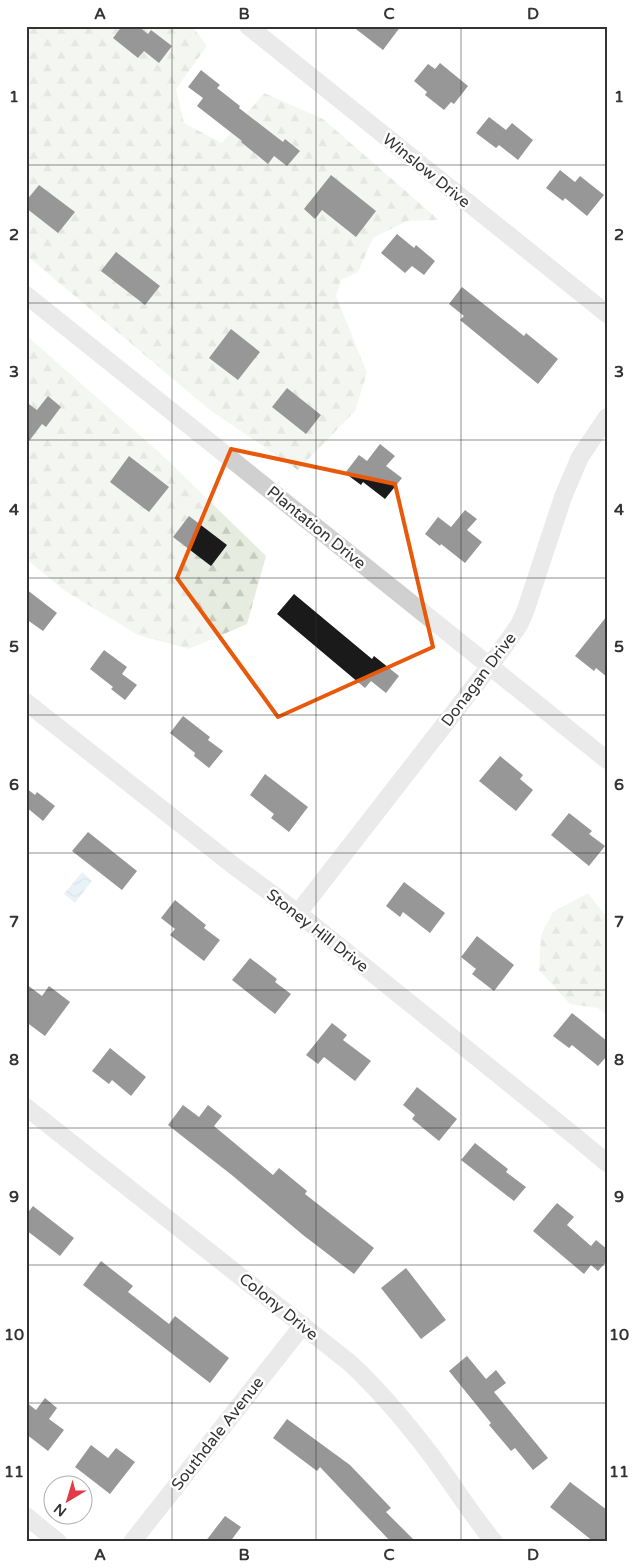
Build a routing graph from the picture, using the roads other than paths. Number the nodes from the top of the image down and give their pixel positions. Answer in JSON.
{"nodes":[{"id":1,"x":248,"y":26,"type":"edge"},
{"id":2,"x":26,"y":295,"type":"edge"},
{"id":3,"x":607,"y":314,"type":"edge"},
{"id":4,"x":607,"y":417,"type":"edge"},
{"id":5,"x":490,"y":666,"type":"junction"},
{"id":6,"x":26,"y":702,"type":"edge"},
{"id":7,"x":607,"y":760,"type":"edge"},
{"id":8,"x":298,"y":913,"type":"junction"},
{"id":9,"x":26,"y":1108,"type":"edge"},
{"id":10,"x":607,"y":1163,"type":"edge"},
{"id":11,"x":303,"y":1325,"type":"junction"},
{"id":12,"x":26,"y":1516,"type":"edge"},
{"id":13,"x":58,"y":1542,"type":"edge"},
{"id":14,"x":132,"y":1542,"type":"edge"},
{"id":15,"x":494,"y":1542,"type":"edge"}],
"edges":[{"from":1,"to":3,"type":"street","name":"Winslow Drive"},
{"from":2,"to":5,"type":"street","name":"Plantation Drive"},
{"from":4,"to":5,"type":"street","name":"Donagan Drive"},
{"from":5,"to":7,"type":"street","name":"Plantation Drive"},
{"from":5,"to":8,"type":"street","name":"Donagan Drive"},
{"from":6,"to":8,"type":"street","name":"Stoney Hill Drive"},
{"from":8,"to":10,"type":"street","name":"Stoney Hill Drive"},
{"from":9,"to":11,"type":"street","name":"Colony Drive"},
{"from":11,"to":14,"type":"street","name":"Southdale Avenue"},
{"from":11,"to":15,"type":"street","name":"Colony Drive"},
{"from":12,"to":13,"type":"street"}]}
